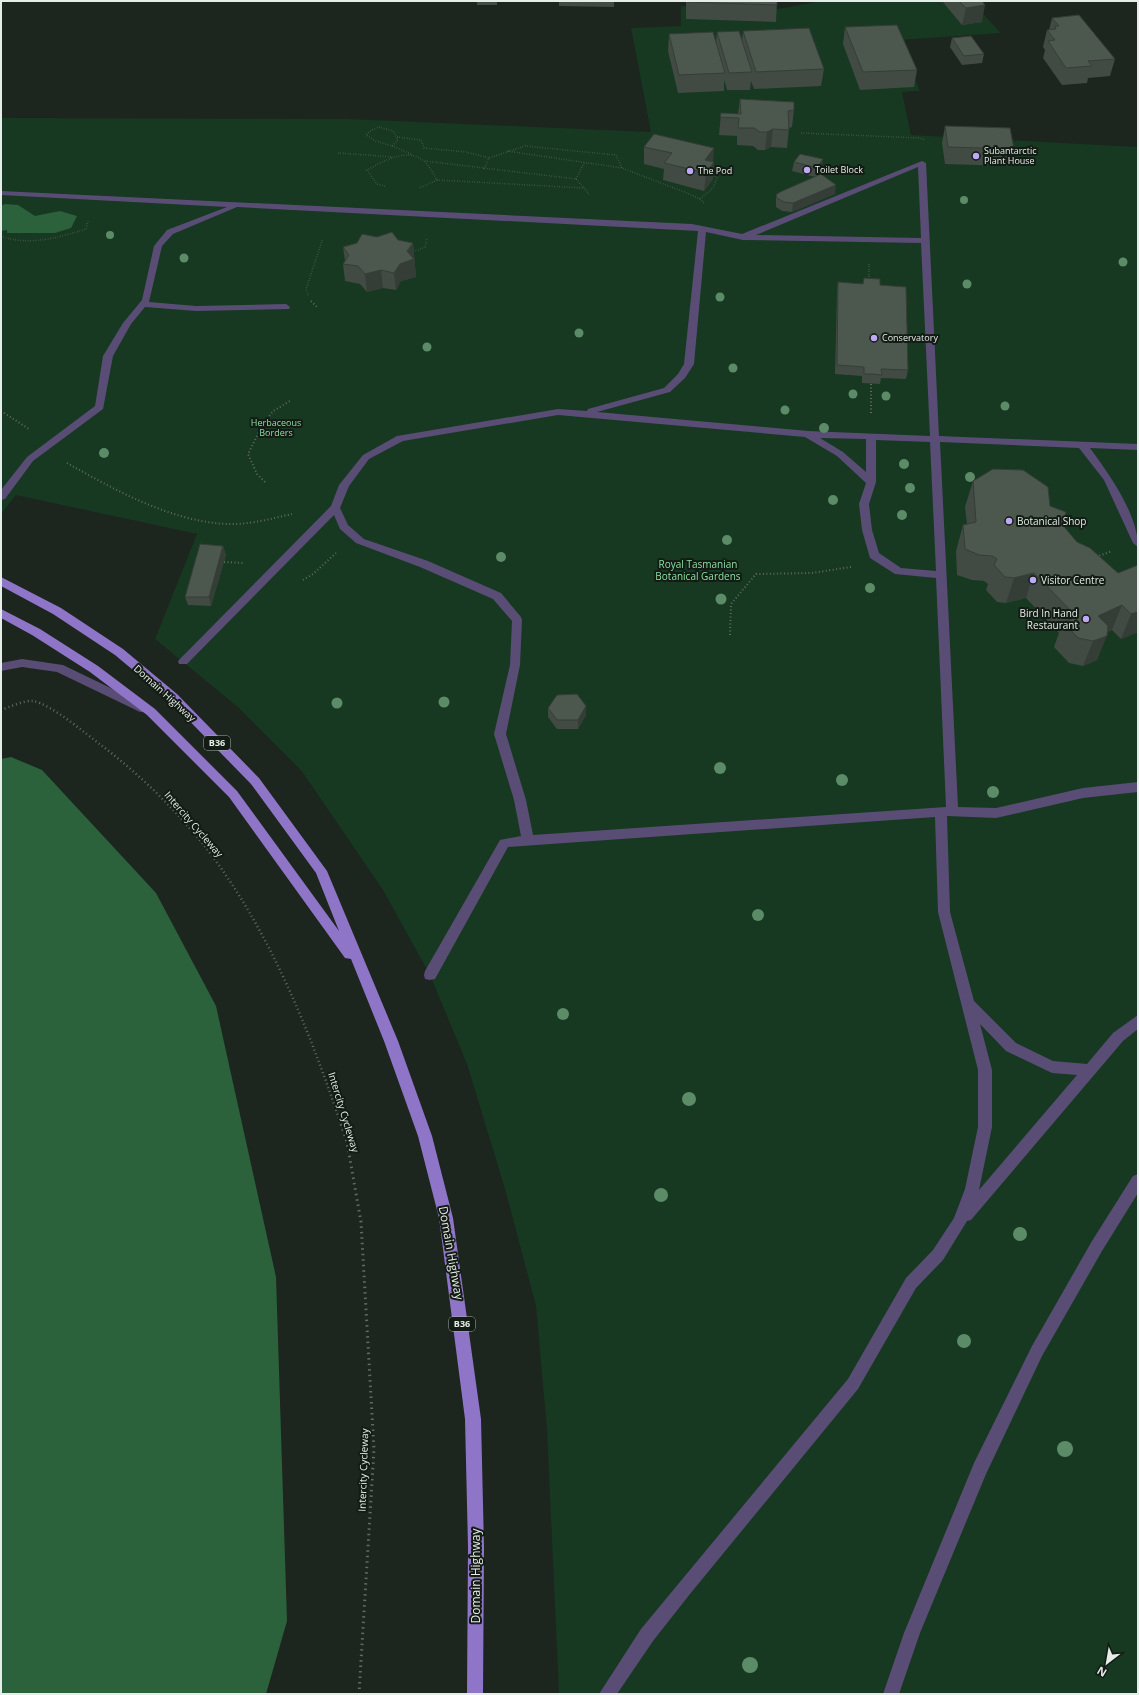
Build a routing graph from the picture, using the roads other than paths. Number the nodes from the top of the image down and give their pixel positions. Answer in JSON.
{"nodes":[{"id":1,"x":1,"y":193,"type":"edge"},
{"id":2,"x":238,"y":205,"type":"junction"},
{"id":3,"x":702,"y":228,"type":"junction"},
{"id":4,"x":743,"y":237,"type":"junction"},
{"id":5,"x":926,"y":241,"type":"junction"},
{"id":6,"x":142,"y":304,"type":"junction"},
{"id":7,"x":286,"y":307,"type":"dead end"},
{"id":8,"x":584,"y":413,"type":"junction"},
{"id":9,"x":808,"y":434,"type":"junction"},
{"id":10,"x":871,"y":437,"type":"junction"},
{"id":11,"x":935,"y":439,"type":"junction"},
{"id":12,"x":1082,"y":445,"type":"junction"},
{"id":13,"x":1138,"y":447,"type":"edge"},
{"id":14,"x":871,"y":482,"type":"junction"},
{"id":15,"x":1,"y":497,"type":"edge"},
{"id":16,"x":335,"y":508,"type":"junction"},
{"id":17,"x":1138,"y":544,"type":"edge"},
{"id":18,"x":941,"y":574,"type":"junction"},
{"id":19,"x":1,"y":581,"type":"edge"},
{"id":20,"x":1,"y":613,"type":"edge"},
{"id":21,"x":183,"y":661,"type":"dead end"},
{"id":22,"x":1,"y":666,"type":"edge"},
{"id":23,"x":151,"y":712,"type":"junction"},
{"id":24,"x":1138,"y":788,"type":"edge"},
{"id":25,"x":946,"y":811,"type":"junction"},
{"id":26,"x":528,"y":840,"type":"junction"},
{"id":27,"x":361,"y":970,"type":"junction"},
{"id":28,"x":430,"y":975,"type":"dead end"},
{"id":29,"x":969,"y":1005,"type":"junction"},
{"id":30,"x":1138,"y":1021,"type":"edge"},
{"id":31,"x":1090,"y":1070,"type":"junction"},
{"id":32,"x":1138,"y":1181,"type":"edge"},
{"id":33,"x":960,"y":1222,"type":"junction"},
{"id":34,"x":475,"y":1694,"type":"edge"},
{"id":35,"x":607,"y":1694,"type":"edge"},
{"id":36,"x":891,"y":1694,"type":"edge"}],
"edges":[{"from":1,"to":2,"type":"street"},
{"from":2,"to":3,"type":"street"},
{"from":2,"to":6,"type":"street"},
{"from":3,"to":4,"type":"street"},
{"from":3,"to":8,"type":"street"},
{"from":4,"to":5,"type":"street"},
{"from":4,"to":5,"type":"street"},
{"from":5,"to":11,"type":"street"},
{"from":6,"to":7,"type":"street"},
{"from":6,"to":15,"type":"street"},
{"from":8,"to":9,"type":"street"},
{"from":8,"to":16,"type":"street"},
{"from":9,"to":10,"type":"street"},
{"from":9,"to":14,"type":"street"},
{"from":10,"to":11,"type":"street"},
{"from":10,"to":14,"type":"street"},
{"from":11,"to":12,"type":"street"},
{"from":11,"to":18,"type":"street"},
{"from":12,"to":13,"type":"street"},
{"from":12,"to":17,"type":"street"},
{"from":14,"to":18,"type":"street"},
{"from":16,"to":21,"type":"street"},
{"from":16,"to":26,"type":"street"},
{"from":18,"to":25,"type":"street"},
{"from":19,"to":27,"type":"main road","name":"Domain Highway","number":"B36"},
{"from":20,"to":23,"type":"main road","name":"Domain Highway","number":"B36"},
{"from":22,"to":23,"type":"street"},
{"from":23,"to":27,"type":"main road","name":"Domain Highway","number":"B36"},
{"from":24,"to":25,"type":"street"},
{"from":25,"to":26,"type":"street"},
{"from":25,"to":29,"type":"street"},
{"from":26,"to":28,"type":"street"},
{"from":27,"to":34,"type":"main road","name":"Domain Highway","number":"B36"},
{"from":29,"to":31,"type":"street"},
{"from":29,"to":33,"type":"street"},
{"from":30,"to":31,"type":"street"},
{"from":31,"to":33,"type":"street"},
{"from":32,"to":36,"type":"street"},
{"from":33,"to":35,"type":"street"}]}
